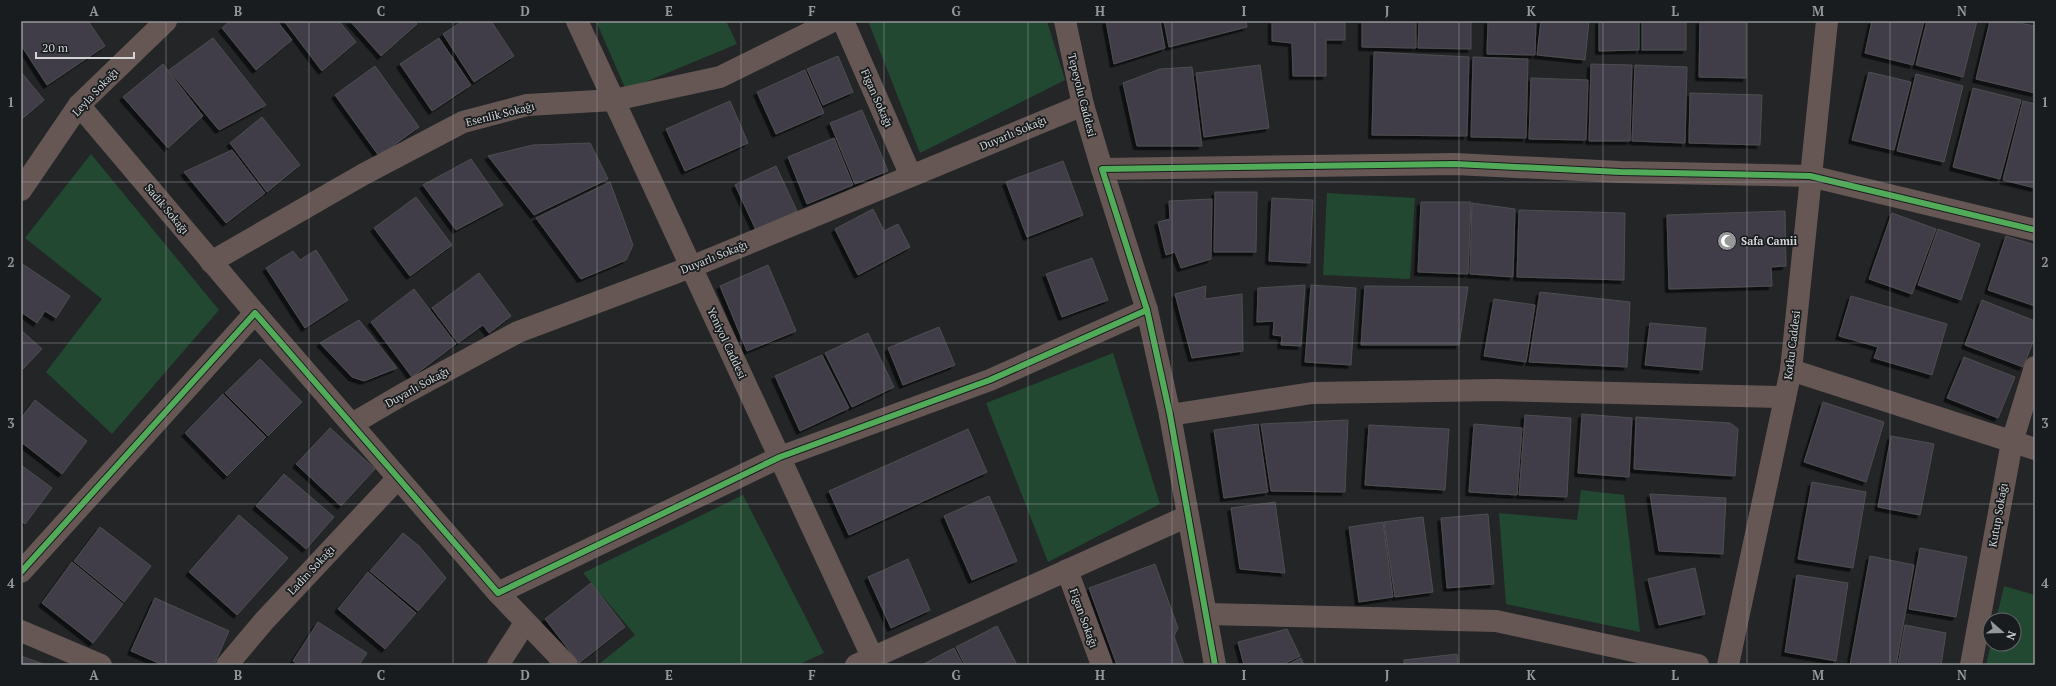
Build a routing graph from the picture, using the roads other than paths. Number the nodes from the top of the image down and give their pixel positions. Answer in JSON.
{"nodes":[{"id":1,"x":166,"y":21,"type":"edge"},
{"id":2,"x":577,"y":21,"type":"edge"},
{"id":3,"x":833,"y":21,"type":"edge"},
{"id":4,"x":843,"y":21,"type":"edge"},
{"id":5,"x":1065,"y":21,"type":"edge"},
{"id":6,"x":1827,"y":21,"type":"edge"},
{"id":7,"x":614,"y":100,"type":"junction"},
{"id":8,"x":79,"y":105,"type":"junction"},
{"id":9,"x":1083,"y":105,"type":"junction"},
{"id":10,"x":1102,"y":169,"type":"junction"},
{"id":11,"x":911,"y":176,"type":"junction"},
{"id":12,"x":1810,"y":176,"type":"junction"},
{"id":13,"x":21,"y":190,"type":"edge"},
{"id":14,"x":2035,"y":230,"type":"edge"},
{"id":15,"x":211,"y":262,"type":"junction"},
{"id":16,"x":691,"y":267,"type":"junction"},
{"id":17,"x":1147,"y":310,"type":"junction"},
{"id":18,"x":255,"y":312,"type":"junction"},
{"id":19,"x":2035,"y":367,"type":"edge"},
{"id":20,"x":1791,"y":370,"type":"junction"},
{"id":21,"x":1785,"y":398,"type":"junction"},
{"id":22,"x":1170,"y":415,"type":"junction"},
{"id":23,"x":352,"y":424,"type":"junction"},
{"id":24,"x":2012,"y":442,"type":"junction"},
{"id":25,"x":2035,"y":449,"type":"edge"},
{"id":26,"x":780,"y":456,"type":"junction"},
{"id":27,"x":398,"y":478,"type":"junction"},
{"id":28,"x":1188,"y":516,"type":"junction"},
{"id":29,"x":1067,"y":570,"type":"junction"},
{"id":30,"x":21,"y":572,"type":"edge"},
{"id":31,"x":498,"y":593,"type":"junction"},
{"id":32,"x":1206,"y":614,"type":"junction"},
{"id":33,"x":525,"y":623,"type":"junction"},
{"id":34,"x":21,"y":631,"type":"edge"},
{"id":35,"x":868,"y":662,"type":"edge"},
{"id":36,"x":101,"y":665,"type":"edge"},
{"id":37,"x":227,"y":665,"type":"edge"},
{"id":38,"x":498,"y":665,"type":"edge"},
{"id":39,"x":567,"y":665,"type":"edge"},
{"id":40,"x":1102,"y":665,"type":"edge"},
{"id":41,"x":1215,"y":665,"type":"edge"},
{"id":42,"x":1698,"y":665,"type":"edge"},
{"id":43,"x":1728,"y":665,"type":"edge"},
{"id":44,"x":1971,"y":665,"type":"edge"}],
"edges":[{"from":1,"to":8,"type":"street","name":"Leyla Sokağı"},
{"from":2,"to":7,"type":"street","name":"Yeniyol Caddesi"},
{"from":3,"to":7,"type":"street","name":"Esenlik Sokağı"},
{"from":4,"to":11,"type":"street","name":"Figan Sokağı"},
{"from":5,"to":9,"type":"street","name":"Tepeyolu Caddesi"},
{"from":6,"to":12,"type":"street","name":"Kotku Caddesi"},
{"from":7,"to":15,"type":"street","name":"Esenlik Sokağı"},
{"from":7,"to":16,"type":"street","name":"Yeniyol Caddesi"},
{"from":8,"to":13,"type":"street","name":"Leyla Sokağı"},
{"from":8,"to":15,"type":"street","name":"Sadık Sokağı"},
{"from":9,"to":10,"type":"street","name":"Tepeyolu Caddesi"},
{"from":9,"to":11,"type":"street","name":"Duyarlı Sokağı"},
{"from":10,"to":12,"type":"street"},
{"from":10,"to":17,"type":"street","name":"Tepeyolu Caddesi"},
{"from":11,"to":16,"type":"street","name":"Duyarlı Sokağı"},
{"from":12,"to":14,"type":"street"},
{"from":12,"to":20,"type":"street","name":"Kotku Caddesi"},
{"from":15,"to":18,"type":"street","name":"Sadık Sokağı"},
{"from":16,"to":23,"type":"street","name":"Duyarlı Sokağı"},
{"from":16,"to":26,"type":"street","name":"Yeniyol Caddesi"},
{"from":17,"to":22,"type":"street","name":"Tepeyolu Caddesi"},
{"from":17,"to":26,"type":"street"},
{"from":18,"to":23,"type":"street","name":"Sadık Sokağı"},
{"from":18,"to":30,"type":"street"},
{"from":19,"to":24,"type":"street","name":"Kutup Sokağı"},
{"from":20,"to":21,"type":"street","name":"Kotku Caddesi"},
{"from":20,"to":24,"type":"street"},
{"from":21,"to":22,"type":"street"},
{"from":21,"to":43,"type":"street","name":"Kotku Caddesi"},
{"from":22,"to":28,"type":"street","name":"Tepeyolu Caddesi"},
{"from":23,"to":27,"type":"street","name":"Sadık Sokağı"},
{"from":24,"to":25,"type":"street"},
{"from":24,"to":44,"type":"street","name":"Kutup Sokağı"},
{"from":26,"to":31,"type":"street"},
{"from":26,"to":35,"type":"street","name":"Yeniyol Caddesi"},
{"from":27,"to":31,"type":"street","name":"Sadık Sokağı"},
{"from":27,"to":37,"type":"street","name":"Ladin Sokağı"},
{"from":28,"to":29,"type":"street"},
{"from":28,"to":32,"type":"street","name":"Tepeyolu Caddesi"},
{"from":29,"to":35,"type":"street"},
{"from":29,"to":40,"type":"street","name":"Figan Sokağı"},
{"from":31,"to":33,"type":"street","name":"Sadık Sokağı"},
{"from":32,"to":41,"type":"street","name":"Tepeyolu Caddesi"},
{"from":32,"to":42,"type":"street"},
{"from":33,"to":38,"type":"street"},
{"from":33,"to":39,"type":"street","name":"Sadık Sokağı"},
{"from":34,"to":36,"type":"street"}]}
